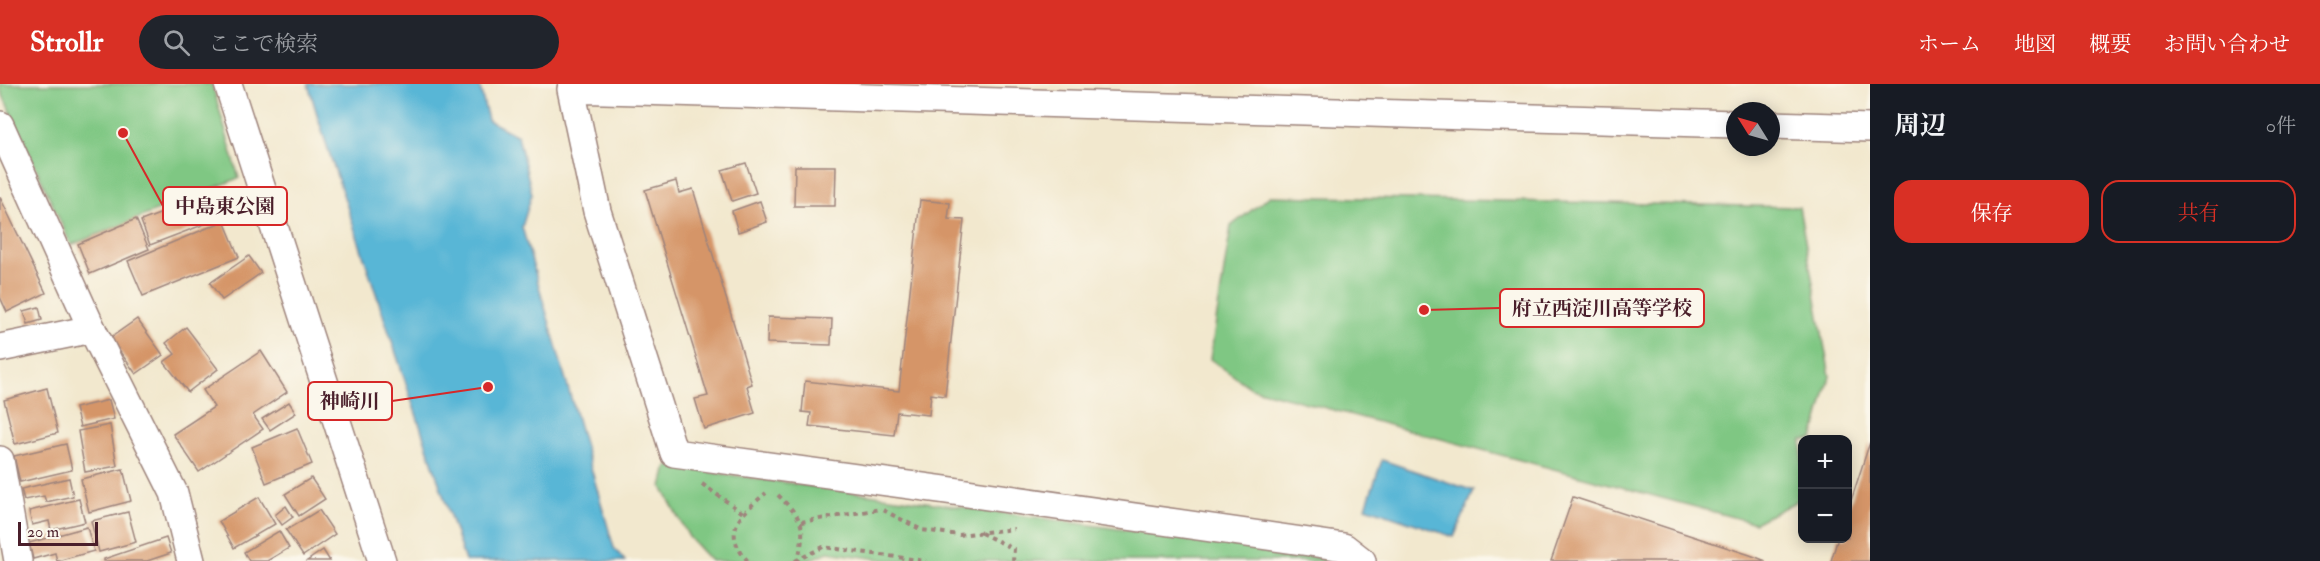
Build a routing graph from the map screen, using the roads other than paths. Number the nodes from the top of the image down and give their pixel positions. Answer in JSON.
{"nodes":[{"id":1,"x":228,"y":84,"type":"edge"},
{"id":2,"x":570,"y":86,"type":"edge"},
{"id":3,"x":1726,"y":124,"type":"edge"},
{"id":4,"x":0,"y":125,"type":"edge"},
{"id":5,"x":1780,"y":125,"type":"edge"},
{"id":6,"x":1870,"y":128,"type":"edge"},
{"id":7,"x":8,"y":162,"type":"edge"},
{"id":8,"x":92,"y":329,"type":"junction"},
{"id":9,"x":0,"y":348,"type":"edge"},
{"id":10,"x":0,"y":460,"type":"edge"},
{"id":11,"x":18,"y":561,"type":"edge"},
{"id":12,"x":191,"y":561,"type":"edge"},
{"id":13,"x":382,"y":561,"type":"edge"},
{"id":14,"x":1362,"y":561,"type":"edge"}],
"edges":[{"from":1,"to":13,"type":"street"},
{"from":2,"to":3,"type":"street"},
{"from":2,"to":14,"type":"street"},
{"from":4,"to":7,"type":"street"},
{"from":5,"to":6,"type":"street"},
{"from":7,"to":8,"type":"street"},
{"from":8,"to":9,"type":"street"},
{"from":8,"to":12,"type":"street"},
{"from":10,"to":11,"type":"street"}]}
